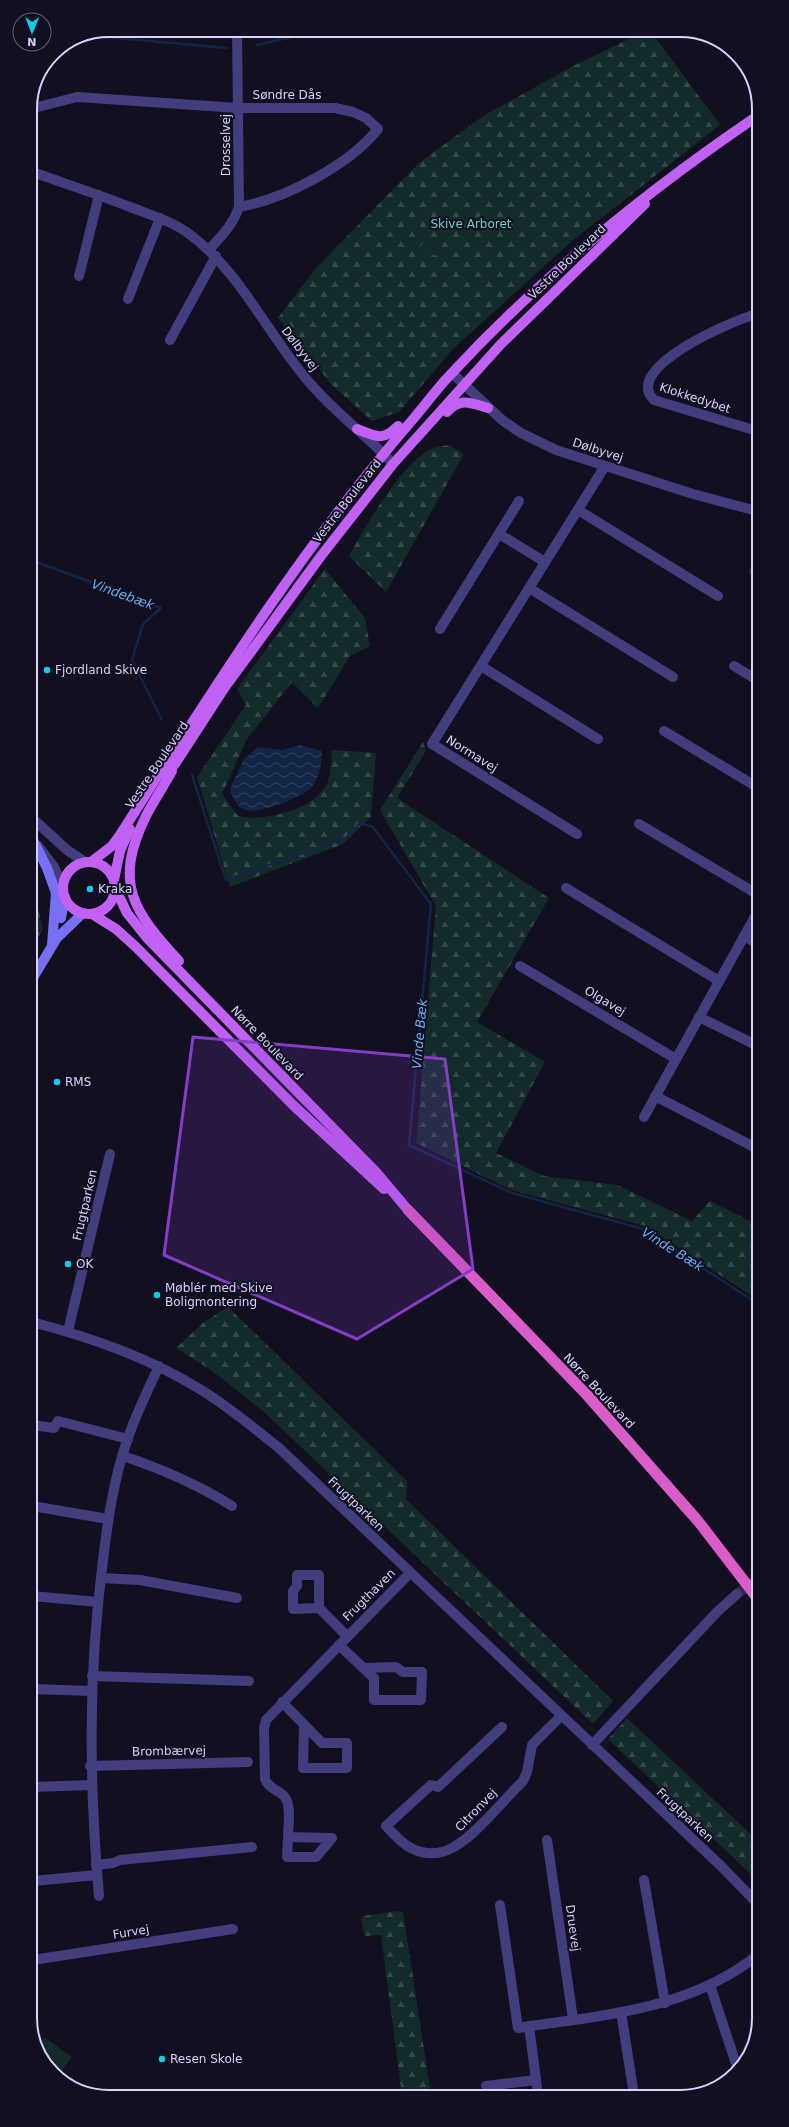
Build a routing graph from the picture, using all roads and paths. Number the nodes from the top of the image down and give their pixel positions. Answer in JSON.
{"nodes":[{"id":1,"x":237,"y":37,"type":"edge"},
{"id":2,"x":37,"y":108,"type":"edge"},
{"id":3,"x":238,"y":108,"type":"junction"},
{"id":4,"x":752,"y":120,"type":"edge"},
{"id":5,"x":37,"y":173,"type":"edge"},
{"id":6,"x":664,"y":185,"type":"junction"},
{"id":7,"x":100,"y":195,"type":"junction"},
{"id":8,"x":239,"y":207,"type":"junction"},
{"id":9,"x":160,"y":218,"type":"junction"},
{"id":10,"x":212,"y":253,"type":"junction"},
{"id":11,"x":79,"y":276,"type":"dead end"},
{"id":12,"x":128,"y":299,"type":"dead end"},
{"id":13,"x":752,"y":316,"type":"edge"},
{"id":14,"x":170,"y":340,"type":"dead end"},
{"id":15,"x":452,"y":373,"type":"junction"},
{"id":16,"x":463,"y":385,"type":"junction"},
{"id":17,"x":440,"y":386,"type":"junction"},
{"id":18,"x":488,"y":408,"type":"junction"},
{"id":19,"x":357,"y":429,"type":"junction"},
{"id":20,"x":752,"y":429,"type":"edge"},
{"id":21,"x":383,"y":453,"type":"junction"},
{"id":22,"x":393,"y":464,"type":"junction"},
{"id":23,"x":605,"y":466,"type":"junction"},
{"id":24,"x":374,"y":488,"type":"junction"},
{"id":25,"x":519,"y":501,"type":"dead end"},
{"id":26,"x":578,"y":510,"type":"junction"},
{"id":27,"x":752,"y":510,"type":"edge"},
{"id":28,"x":499,"y":534,"type":"junction"},
{"id":29,"x":545,"y":562,"type":"junction"},
{"id":30,"x":529,"y":588,"type":"junction"},
{"id":31,"x":718,"y":596,"type":"dead end"},
{"id":32,"x":440,"y":629,"type":"dead end"},
{"id":33,"x":480,"y":666,"type":"junction"},
{"id":34,"x":734,"y":666,"type":"dead end"},
{"id":35,"x":673,"y":677,"type":"dead end"},
{"id":36,"x":752,"y":677,"type":"edge"},
{"id":37,"x":664,"y":731,"type":"dead end"},
{"id":38,"x":598,"y":739,"type":"dead end"},
{"id":39,"x":175,"y":764,"type":"junction"},
{"id":40,"x":752,"y":785,"type":"edge"},
{"id":41,"x":37,"y":822,"type":"edge"},
{"id":42,"x":639,"y":824,"type":"dead end"},
{"id":43,"x":577,"y":834,"type":"dead end"},
{"id":44,"x":37,"y":845,"type":"edge"},
{"id":45,"x":37,"y":849,"type":"edge"},
{"id":46,"x":88,"y":862,"type":"junction"},
{"id":47,"x":115,"y":884,"type":"junction"},
{"id":48,"x":566,"y":888,"type":"dead end"},
{"id":49,"x":752,"y":891,"type":"edge"},
{"id":50,"x":64,"y":892,"type":"junction"},
{"id":51,"x":87,"y":913,"type":"junction"},
{"id":52,"x":752,"y":922,"type":"edge"},
{"id":53,"x":744,"y":936,"type":"junction"},
{"id":54,"x":752,"y":940,"type":"edge"},
{"id":55,"x":55,"y":941,"type":"junction"},
{"id":56,"x":520,"y":966,"type":"dead end"},
{"id":57,"x":37,"y":970,"type":"edge"},
{"id":58,"x":719,"y":981,"type":"junction"},
{"id":59,"x":222,"y":1014,"type":"junction"},
{"id":60,"x":700,"y":1017,"type":"junction"},
{"id":61,"x":752,"y":1043,"type":"edge"},
{"id":62,"x":676,"y":1059,"type":"junction"},
{"id":63,"x":655,"y":1096,"type":"junction"},
{"id":64,"x":644,"y":1117,"type":"dead end"},
{"id":65,"x":752,"y":1146,"type":"edge"},
{"id":66,"x":110,"y":1154,"type":"dead end"},
{"id":67,"x":408,"y":1210,"type":"junction"},
{"id":68,"x":37,"y":1323,"type":"edge"},
{"id":69,"x":68,"y":1331,"type":"junction"},
{"id":70,"x":160,"y":1366,"type":"junction"},
{"id":71,"x":37,"y":1426,"type":"edge"},
{"id":72,"x":128,"y":1438,"type":"junction"},
{"id":73,"x":123,"y":1456,"type":"junction"},
{"id":74,"x":232,"y":1506,"type":"dead end"},
{"id":75,"x":37,"y":1507,"type":"edge"},
{"id":76,"x":108,"y":1519,"type":"junction"},
{"id":77,"x":410,"y":1573,"type":"junction"},
{"id":78,"x":101,"y":1578,"type":"junction"},
{"id":79,"x":752,"y":1591,"type":"edge"},
{"id":80,"x":737,"y":1594,"type":"tunnel mouth"},
{"id":81,"x":37,"y":1596,"type":"edge"},
{"id":82,"x":237,"y":1598,"type":"dead end"},
{"id":83,"x":98,"y":1602,"type":"junction"},
{"id":84,"x":319,"y":1608,"type":"dead end"},
{"id":85,"x":347,"y":1636,"type":"junction"},
{"id":86,"x":339,"y":1645,"type":"junction"},
{"id":87,"x":363,"y":1668,"type":"junction"},
{"id":88,"x":92,"y":1676,"type":"junction"},
{"id":89,"x":249,"y":1681,"type":"dead end"},
{"id":90,"x":37,"y":1689,"type":"edge"},
{"id":91,"x":91,"y":1691,"type":"junction"},
{"id":92,"x":282,"y":1702,"type":"junction"},
{"id":93,"x":561,"y":1716,"type":"junction"},
{"id":94,"x":304,"y":1725,"type":"junction"},
{"id":95,"x":502,"y":1727,"type":"dead end"},
{"id":96,"x":592,"y":1745,"type":"junction"},
{"id":97,"x":248,"y":1762,"type":"dead end"},
{"id":98,"x":90,"y":1766,"type":"junction"},
{"id":99,"x":91,"y":1785,"type":"junction"},
{"id":100,"x":37,"y":1787,"type":"edge"},
{"id":101,"x":288,"y":1837,"type":"dead end"},
{"id":102,"x":547,"y":1840,"type":"dead end"},
{"id":103,"x":252,"y":1847,"type":"dead end"},
{"id":104,"x":96,"y":1870,"type":"junction"},
{"id":105,"x":37,"y":1880,"type":"edge"},
{"id":106,"x":644,"y":1880,"type":"dead end"},
{"id":107,"x":99,"y":1896,"type":"dead end"},
{"id":108,"x":752,"y":1898,"type":"edge"},
{"id":109,"x":500,"y":1905,"type":"dead end"},
{"id":110,"x":233,"y":1929,"type":"dead end"},
{"id":111,"x":752,"y":1958,"type":"edge"},
{"id":112,"x":37,"y":1959,"type":"edge"},
{"id":113,"x":710,"y":1985,"type":"junction"},
{"id":114,"x":665,"y":2003,"type":"junction"},
{"id":115,"x":621,"y":2012,"type":"junction"},
{"id":116,"x":573,"y":2019,"type":"junction"},
{"id":117,"x":529,"y":2026,"type":"junction"},
{"id":118,"x":736,"y":2064,"type":"edge"},
{"id":119,"x":536,"y":2080,"type":"junction"},
{"id":120,"x":486,"y":2086,"type":"dead end"},
{"id":121,"x":537,"y":2090,"type":"edge"},
{"id":122,"x":633,"y":2090,"type":"edge"}],
"edges":[{"from":1,"to":3,"type":"street","name":"Drosselvej"},
{"from":2,"to":3,"type":"street","name":"Søndre Dås"},
{"from":3,"to":8,"type":"street","name":"Drosselvej"},
{"from":3,"to":8,"type":"street","name":"Søndre Dås"},
{"from":4,"to":6,"type":"main road","name":"Vestre Boulevard"},
{"from":5,"to":7,"type":"street","name":"Dølbyvej"},
{"from":6,"to":15,"type":"main road","name":"Vestre Boulevard"},
{"from":6,"to":16,"type":"main road","name":"Vestre Boulevard"},
{"from":7,"to":9,"type":"street","name":"Dølbyvej"},
{"from":7,"to":11,"type":"street"},
{"from":8,"to":10,"type":"street","name":"Drosselvej"},
{"from":9,"to":10,"type":"street","name":"Dølbyvej"},
{"from":9,"to":12,"type":"street"},
{"from":10,"to":14,"type":"street"},
{"from":10,"to":19,"type":"street","name":"Dølbyvej"},
{"from":13,"to":20,"type":"street","name":"Klokkedybet"},
{"from":15,"to":16,"type":"street","name":"Dølbyvej"},
{"from":15,"to":17,"type":"main road","name":"Vestre Boulevard"},
{"from":16,"to":18,"type":"street","name":"Dølbyvej"},
{"from":16,"to":22,"type":"main road","name":"Vestre Boulevard"},
{"from":17,"to":19,"type":"main road"},
{"from":17,"to":21,"type":"main road","name":"Vestre Boulevard"},
{"from":18,"to":23,"type":"street","name":"Dølbyvej"},
{"from":18,"to":24,"type":"main road"},
{"from":19,"to":21,"type":"street","name":"Dølbyvej"},
{"from":21,"to":22,"type":"street","name":"Dølbyvej"},
{"from":21,"to":46,"type":"main road","name":"Vestre Boulevard"},
{"from":22,"to":24,"type":"main road","name":"Vestre Boulevard"},
{"from":23,"to":26,"type":"street","name":"Normavej"},
{"from":23,"to":27,"type":"street","name":"Dølbyvej"},
{"from":24,"to":39,"type":"main road","name":"Vestre Boulevard"},
{"from":25,"to":28,"type":"street"},
{"from":26,"to":29,"type":"street","name":"Normavej"},
{"from":26,"to":31,"type":"street"},
{"from":28,"to":29,"type":"street"},
{"from":28,"to":32,"type":"street"},
{"from":29,"to":30,"type":"street","name":"Normavej"},
{"from":30,"to":33,"type":"street","name":"Normavej"},
{"from":30,"to":35,"type":"street"},
{"from":33,"to":38,"type":"street"},
{"from":33,"to":43,"type":"street","name":"Normavej"},
{"from":34,"to":36,"type":"street"},
{"from":37,"to":40,"type":"street"},
{"from":39,"to":47,"type":"main road","name":"Vestre Boulevard"},
{"from":39,"to":59,"type":"main road"},
{"from":41,"to":46,"type":"street"},
{"from":42,"to":49,"type":"street"},
{"from":44,"to":50,"type":"street"},
{"from":45,"to":55,"type":"main road"},
{"from":46,"to":47,"type":"main road"},
{"from":46,"to":50,"type":"main road"},
{"from":47,"to":51,"type":"main road"},
{"from":47,"to":59,"type":"main road","name":"Nørre Boulevard"},
{"from":48,"to":58,"type":"street"},
{"from":50,"to":51,"type":"main road"},
{"from":50,"to":55,"type":"main road"},
{"from":51,"to":55,"type":"main road"},
{"from":51,"to":67,"type":"main road","name":"Nørre Boulevard"},
{"from":52,"to":53,"type":"street"},
{"from":53,"to":54,"type":"street"},
{"from":53,"to":58,"type":"street"},
{"from":55,"to":57,"type":"main road"},
{"from":56,"to":62,"type":"street","name":"Olgavej"},
{"from":58,"to":60,"type":"street"},
{"from":59,"to":67,"type":"main road","name":"Nørre Boulevard"},
{"from":60,"to":61,"type":"street"},
{"from":60,"to":62,"type":"street"},
{"from":62,"to":63,"type":"street"},
{"from":63,"to":64,"type":"street"},
{"from":63,"to":65,"type":"street"},
{"from":66,"to":69,"type":"street","name":"Frugtparken"},
{"from":67,"to":79,"type":"highway","name":"Nørre Boulevard"},
{"from":68,"to":69,"type":"street","name":"Frugtparken"},
{"from":69,"to":70,"type":"street","name":"Frugtparken"},
{"from":70,"to":72,"type":"street"},
{"from":70,"to":77,"type":"street","name":"Frugtparken"},
{"from":71,"to":72,"type":"street"},
{"from":72,"to":73,"type":"street"},
{"from":73,"to":74,"type":"street"},
{"from":73,"to":76,"type":"street"},
{"from":75,"to":76,"type":"street"},
{"from":76,"to":78,"type":"street"},
{"from":77,"to":85,"type":"street","name":"Frugthaven"},
{"from":77,"to":93,"type":"street","name":"Frugtparken"},
{"from":78,"to":82,"type":"street"},
{"from":78,"to":83,"type":"street"},
{"from":80,"to":96,"type":"street"},
{"from":81,"to":83,"type":"street"},
{"from":83,"to":88,"type":"street"},
{"from":84,"to":85,"type":"street","name":"Frugthaven"},
{"from":85,"to":86,"type":"street","name":"Frugthaven"},
{"from":86,"to":87,"type":"street"},
{"from":86,"to":92,"type":"street","name":"Frugthaven"},
{"from":87,"to":87,"type":"street"},
{"from":88,"to":89,"type":"street"},
{"from":88,"to":91,"type":"street"},
{"from":90,"to":91,"type":"street"},
{"from":91,"to":98,"type":"street"},
{"from":92,"to":94,"type":"street"},
{"from":92,"to":101,"type":"street","name":"Frugthaven"},
{"from":93,"to":95,"type":"street","name":"Citronvej"},
{"from":93,"to":96,"type":"street","name":"Frugtparken"},
{"from":94,"to":94,"type":"street"},
{"from":96,"to":108,"type":"street","name":"Frugtparken"},
{"from":97,"to":98,"type":"street","name":"Brombærvej"},
{"from":98,"to":99,"type":"street"},
{"from":99,"to":100,"type":"street"},
{"from":99,"to":104,"type":"street"},
{"from":102,"to":116,"type":"street","name":"Druevej"},
{"from":103,"to":104,"type":"street"},
{"from":104,"to":105,"type":"street"},
{"from":104,"to":107,"type":"street"},
{"from":106,"to":114,"type":"street"},
{"from":109,"to":117,"type":"street"},
{"from":110,"to":112,"type":"street","name":"Furvej"},
{"from":111,"to":113,"type":"street"},
{"from":113,"to":114,"type":"street"},
{"from":113,"to":118,"type":"street"},
{"from":114,"to":115,"type":"street"},
{"from":115,"to":116,"type":"street"},
{"from":115,"to":122,"type":"street"},
{"from":116,"to":117,"type":"street"},
{"from":117,"to":119,"type":"street"},
{"from":119,"to":120,"type":"street"},
{"from":119,"to":121,"type":"street"}]}
